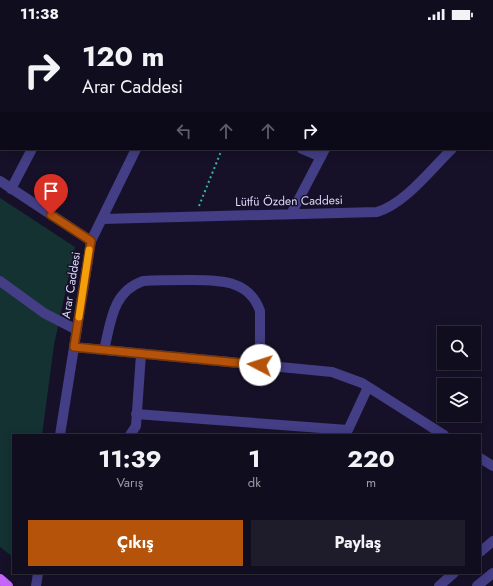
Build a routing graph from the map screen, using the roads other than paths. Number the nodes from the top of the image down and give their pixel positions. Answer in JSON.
{"nodes":[{"id":1,"x":31,"y":150,"type":"edge"},
{"id":2,"x":136,"y":150,"type":"edge"},
{"id":3,"x":307,"y":150,"type":"edge"},
{"id":4,"x":451,"y":150,"type":"edge"},
{"id":5,"x":323,"y":153,"type":"edge"},
{"id":6,"x":0,"y":181,"type":"edge"},
{"id":7,"x":11,"y":189,"type":"junction"},
{"id":8,"x":291,"y":214,"type":"junction"},
{"id":9,"x":102,"y":219,"type":"junction"},
{"id":10,"x":91,"y":241,"type":"junction"},
{"id":11,"x":0,"y":281,"type":"edge"},
{"id":12,"x":77,"y":330,"type":"junction"},
{"id":13,"x":74,"y":347,"type":"junction"},
{"id":14,"x":104,"y":350,"type":"junction"},
{"id":15,"x":141,"y":354,"type":"junction"},
{"id":16,"x":260,"y":365,"type":"junction"},
{"id":17,"x":368,"y":387,"type":"junction"},
{"id":18,"x":136,"y":414,"type":"junction"},
{"id":19,"x":60,"y":434,"type":"edge"},
{"id":20,"x":131,"y":434,"type":"edge"},
{"id":21,"x":442,"y":434,"type":"edge"},
{"id":22,"x":481,"y":459,"type":"edge"},
{"id":23,"x":493,"y":466,"type":"edge"},
{"id":24,"x":493,"y":541,"type":"edge"},
{"id":25,"x":481,"y":551,"type":"edge"},
{"id":26,"x":493,"y":573,"type":"edge"},
{"id":27,"x":38,"y":574,"type":"edge"},
{"id":28,"x":453,"y":574,"type":"edge"},
{"id":29,"x":0,"y":579,"type":"edge"},
{"id":30,"x":8,"y":586,"type":"edge"},
{"id":31,"x":36,"y":586,"type":"edge"},
{"id":32,"x":439,"y":586,"type":"edge"},
{"id":33,"x":477,"y":586,"type":"edge"}],
"edges":[{"from":1,"to":7,"type":"street"},
{"from":2,"to":9,"type":"street","name":"Arar Caddesi"},
{"from":3,"to":5,"type":"street"},
{"from":4,"to":8,"type":"street","name":"Lütfü Özden Caddesi"},
{"from":5,"to":8,"type":"street"},
{"from":6,"to":7,"type":"street"},
{"from":7,"to":10,"type":"street"},
{"from":8,"to":9,"type":"street","name":"Lütfü Özden Caddesi"},
{"from":9,"to":10,"type":"street","name":"Arar Caddesi"},
{"from":10,"to":12,"type":"street","name":"Arar Caddesi"},
{"from":11,"to":12,"type":"street"},
{"from":12,"to":13,"type":"street","name":"Arar Caddesi"},
{"from":13,"to":14,"type":"street"},
{"from":13,"to":19,"type":"street","name":"Arar Caddesi"},
{"from":14,"to":15,"type":"street"},
{"from":14,"to":16,"type":"street"},
{"from":15,"to":16,"type":"street"},
{"from":15,"to":18,"type":"street"},
{"from":16,"to":17,"type":"street"},
{"from":17,"to":18,"type":"street"},
{"from":17,"to":21,"type":"street"},
{"from":18,"to":20,"type":"street"},
{"from":22,"to":23,"type":"street"},
{"from":24,"to":25,"type":"street"},
{"from":26,"to":33,"type":"street"},
{"from":27,"to":31,"type":"street"},
{"from":28,"to":32,"type":"street"},
{"from":29,"to":30,"type":"main road"}]}
